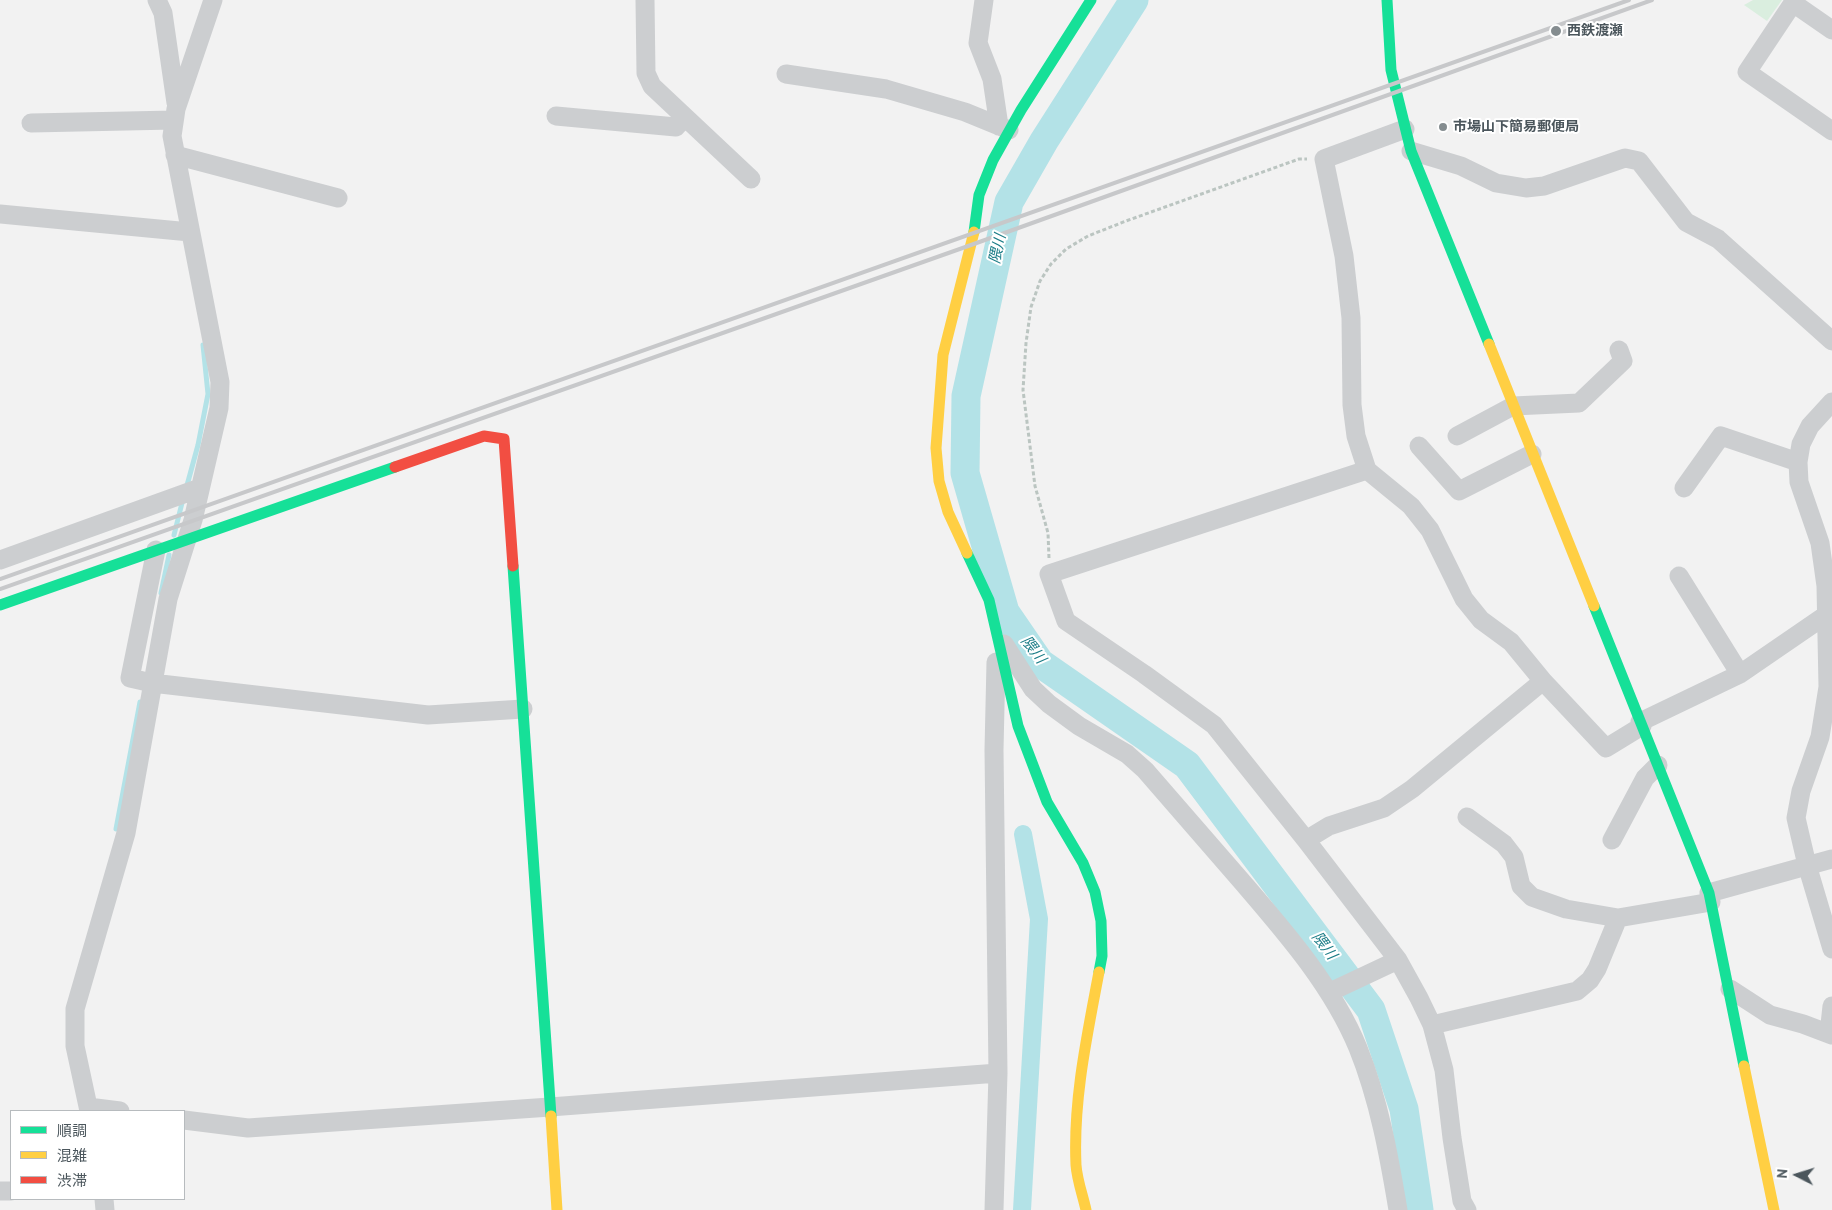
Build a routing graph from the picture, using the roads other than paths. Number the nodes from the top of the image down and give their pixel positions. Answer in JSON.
{"nodes":[{"id":1,"x":157,"y":0,"type":"edge"},
{"id":2,"x":213,"y":0,"type":"edge"},
{"id":3,"x":645,"y":0,"type":"edge"},
{"id":4,"x":984,"y":0,"type":"edge"},
{"id":5,"x":1091,"y":0,"type":"edge"},
{"id":6,"x":1387,"y":0,"type":"edge"},
{"id":7,"x":1832,"y":30,"type":"edge"},
{"id":8,"x":786,"y":74,"type":"dead end"},
{"id":9,"x":175,"y":115,"type":"junction"},
{"id":10,"x":556,"y":116,"type":"dead end"},
{"id":11,"x":685,"y":117,"type":"junction"},
{"id":12,"x":31,"y":123,"type":"dead end"},
{"id":13,"x":1004,"y":128,"type":"junction"},
{"id":14,"x":1405,"y":129,"type":"junction"},
{"id":15,"x":1832,"y":131,"type":"edge"},
{"id":16,"x":1411,"y":151,"type":"junction"},
{"id":17,"x":175,"y":155,"type":"junction"},
{"id":18,"x":751,"y":179,"type":"dead end"},
{"id":19,"x":338,"y":198,"type":"dead end"},
{"id":20,"x":0,"y":214,"type":"edge"},
{"id":21,"x":190,"y":232,"type":"junction"},
{"id":22,"x":1832,"y":341,"type":"edge"},
{"id":23,"x":1619,"y":350,"type":"dead end"},
{"id":24,"x":1832,"y":402,"type":"edge"},
{"id":25,"x":1513,"y":406,"type":"junction"},
{"id":26,"x":1457,"y":436,"type":"dead end"},
{"id":27,"x":1419,"y":446,"type":"dead end"},
{"id":28,"x":1532,"y":454,"type":"junction"},
{"id":29,"x":1798,"y":462,"type":"junction"},
{"id":30,"x":1367,"y":470,"type":"junction"},
{"id":31,"x":200,"y":488,"type":"junction"},
{"id":32,"x":1684,"y":488,"type":"dead end"},
{"id":33,"x":186,"y":539,"type":"junction"},
{"id":34,"x":156,"y":550,"type":"junction"},
{"id":35,"x":0,"y":560,"type":"edge"},
{"id":36,"x":1679,"y":576,"type":"dead end"},
{"id":37,"x":0,"y":605,"type":"edge"},
{"id":38,"x":1826,"y":615,"type":"junction"},
{"id":39,"x":996,"y":633,"type":"junction"},
{"id":40,"x":1740,"y":674,"type":"junction"},
{"id":41,"x":1543,"y":681,"type":"junction"},
{"id":42,"x":152,"y":683,"type":"junction"},
{"id":43,"x":523,"y":709,"type":"junction"},
{"id":44,"x":1828,"y":718,"type":"edge"},
{"id":45,"x":1641,"y":724,"type":"junction"},
{"id":46,"x":1658,"y":765,"type":"junction"},
{"id":47,"x":1467,"y":817,"type":"dead end"},
{"id":48,"x":1306,"y":840,"type":"junction"},
{"id":49,"x":1612,"y":840,"type":"dead end"},
{"id":50,"x":1832,"y":859,"type":"edge"},
{"id":51,"x":1807,"y":865,"type":"junction"},
{"id":52,"x":1710,"y":898,"type":"junction"},
{"id":53,"x":1618,"y":918,"type":"junction"},
{"id":54,"x":1832,"y":949,"type":"edge"},
{"id":55,"x":1398,"y":960,"type":"junction"},
{"id":56,"x":1730,"y":988,"type":"junction"},
{"id":57,"x":1336,"y":990,"type":"junction"},
{"id":58,"x":1832,"y":1006,"type":"edge"},
{"id":59,"x":1432,"y":1025,"type":"junction"},
{"id":60,"x":1830,"y":1035,"type":"edge"},
{"id":61,"x":998,"y":1073,"type":"junction"},
{"id":62,"x":550,"y":1107,"type":"junction"},
{"id":63,"x":88,"y":1109,"type":"edge"},
{"id":64,"x":104,"y":1110,"type":"edge"},
{"id":65,"x":185,"y":1120,"type":"edge"},
{"id":66,"x":557,"y":1210,"type":"edge"},
{"id":67,"x":994,"y":1210,"type":"edge"},
{"id":68,"x":1086,"y":1210,"type":"edge"},
{"id":69,"x":1398,"y":1210,"type":"edge"},
{"id":70,"x":1467,"y":1210,"type":"edge"},
{"id":71,"x":1774,"y":1210,"type":"edge"}],
"edges":[{"from":1,"to":9,"type":"street"},
{"from":2,"to":9,"type":"street"},
{"from":3,"to":11,"type":"street"},
{"from":4,"to":13,"type":"street"},
{"from":5,"to":13,"type":"street"},
{"from":6,"to":14,"type":"street"},
{"from":7,"to":15,"type":"street"},
{"from":8,"to":13,"type":"street"},
{"from":9,"to":12,"type":"street"},
{"from":9,"to":17,"type":"street"},
{"from":10,"to":11,"type":"street"},
{"from":11,"to":18,"type":"street"},
{"from":13,"to":39,"type":"street"},
{"from":14,"to":16,"type":"street"},
{"from":14,"to":30,"type":"street"},
{"from":16,"to":22,"type":"street"},
{"from":16,"to":25,"type":"street"},
{"from":17,"to":19,"type":"street"},
{"from":17,"to":21,"type":"street"},
{"from":20,"to":21,"type":"street"},
{"from":21,"to":31,"type":"street"},
{"from":23,"to":25,"type":"street"},
{"from":24,"to":29,"type":"street"},
{"from":25,"to":26,"type":"street"},
{"from":25,"to":28,"type":"street"},
{"from":27,"to":28,"type":"street"},
{"from":28,"to":45,"type":"street"},
{"from":29,"to":32,"type":"street"},
{"from":29,"to":38,"type":"street"},
{"from":30,"to":41,"type":"street"},
{"from":30,"to":48,"type":"street"},
{"from":31,"to":33,"type":"street"},
{"from":31,"to":35,"type":"street"},
{"from":33,"to":34,"type":"street"},
{"from":33,"to":42,"type":"street"},
{"from":33,"to":43,"type":"street"},
{"from":34,"to":37,"type":"street"},
{"from":34,"to":42,"type":"street"},
{"from":36,"to":40,"type":"street"},
{"from":38,"to":40,"type":"street"},
{"from":38,"to":44,"type":"street"},
{"from":39,"to":57,"type":"street"},
{"from":39,"to":61,"type":"street"},
{"from":39,"to":68,"type":"street"},
{"from":40,"to":45,"type":"street"},
{"from":41,"to":45,"type":"street"},
{"from":41,"to":48,"type":"street"},
{"from":42,"to":43,"type":"street"},
{"from":42,"to":63,"type":"street"},
{"from":43,"to":62,"type":"street"},
{"from":44,"to":51,"type":"street"},
{"from":45,"to":46,"type":"street"},
{"from":46,"to":49,"type":"street"},
{"from":46,"to":52,"type":"street"},
{"from":47,"to":53,"type":"street"},
{"from":48,"to":55,"type":"street"},
{"from":50,"to":51,"type":"street"},
{"from":51,"to":52,"type":"street"},
{"from":51,"to":54,"type":"street"},
{"from":52,"to":53,"type":"street"},
{"from":52,"to":56,"type":"street"},
{"from":53,"to":59,"type":"street"},
{"from":55,"to":57,"type":"street"},
{"from":55,"to":59,"type":"street"},
{"from":56,"to":60,"type":"street"},
{"from":56,"to":71,"type":"street"},
{"from":57,"to":69,"type":"street"},
{"from":58,"to":60,"type":"street"},
{"from":59,"to":70,"type":"street"},
{"from":61,"to":62,"type":"street"},
{"from":61,"to":67,"type":"street"},
{"from":62,"to":65,"type":"street"},
{"from":62,"to":66,"type":"street"},
{"from":63,"to":64,"type":"street"}]}
